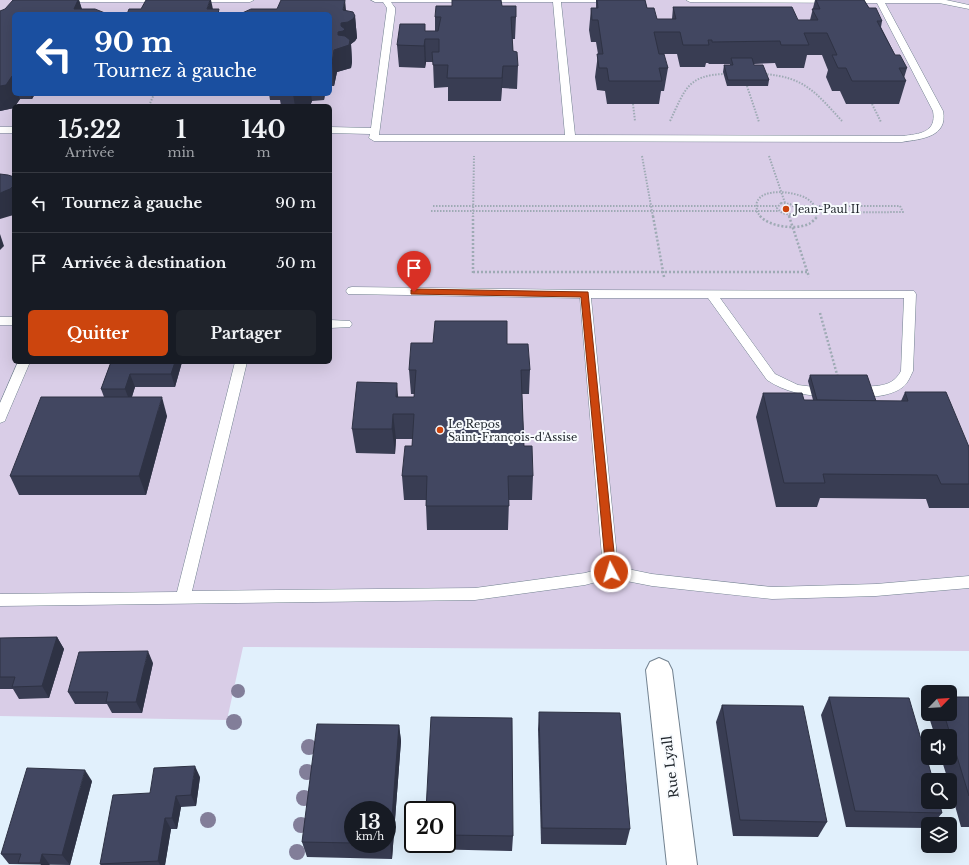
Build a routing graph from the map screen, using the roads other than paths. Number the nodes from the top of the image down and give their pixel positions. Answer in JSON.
{"nodes":[{"id":1,"x":44,"y":0,"type":"edge"},
{"id":2,"x":148,"y":0,"type":"edge"},
{"id":3,"x":183,"y":0,"type":"edge"},
{"id":4,"x":250,"y":0,"type":"edge"},
{"id":5,"x":376,"y":0,"type":"edge"},
{"id":6,"x":385,"y":0,"type":"edge"},
{"id":7,"x":557,"y":0,"type":"edge"},
{"id":8,"x":630,"y":0,"type":"edge"},
{"id":9,"x":690,"y":0,"type":"edge"},
{"id":10,"x":880,"y":1,"type":"edge"},
{"id":11,"x":969,"y":7,"type":"edge"},
{"id":12,"x":0,"y":130,"type":"edge"},
{"id":13,"x":12,"y":130,"type":"edge"},
{"id":14,"x":332,"y":130,"type":"edge"},
{"id":15,"x":374,"y":131,"type":"junction"},
{"id":16,"x":570,"y":138,"type":"junction"},
{"id":17,"x":352,"y":291,"type":"dead end"},
{"id":18,"x":585,"y":294,"type":"junction"},
{"id":19,"x":711,"y":294,"type":"junction"},
{"id":20,"x":0,"y":321,"type":"edge"},
{"id":21,"x":12,"y":321,"type":"edge"},
{"id":22,"x":332,"y":324,"type":"edge"},
{"id":23,"x":346,"y":324,"type":"dead end"},
{"id":24,"x":23,"y":364,"type":"edge"},
{"id":25,"x":241,"y":364,"type":"edge"},
{"id":26,"x":0,"y":418,"type":"edge"},
{"id":27,"x":611,"y":572,"type":"junction"},
{"id":28,"x":969,"y":582,"type":"edge"},
{"id":29,"x":183,"y":598,"type":"junction"},
{"id":30,"x":0,"y":600,"type":"edge"},
{"id":31,"x":659,"y":670,"type":"dead end"},
{"id":32,"x":682,"y":865,"type":"edge"}],
"edges":[{"from":1,"to":2,"type":"lane"},
{"from":3,"to":4,"type":"lane"},
{"from":5,"to":6,"type":"lane"},
{"from":6,"to":7,"type":"lane"},
{"from":6,"to":15,"type":"lane"},
{"from":7,"to":8,"type":"lane"},
{"from":7,"to":16,"type":"lane"},
{"from":9,"to":10,"type":"lane"},
{"from":10,"to":11,"type":"lane"},
{"from":10,"to":16,"type":"lane"},
{"from":12,"to":13,"type":"lane"},
{"from":14,"to":15,"type":"lane"},
{"from":15,"to":16,"type":"lane"},
{"from":17,"to":18,"type":"lane"},
{"from":18,"to":19,"type":"lane"},
{"from":18,"to":27,"type":"lane"},
{"from":19,"to":19,"type":"lane"},
{"from":20,"to":21,"type":"lane"},
{"from":22,"to":23,"type":"lane"},
{"from":24,"to":26,"type":"lane"},
{"from":25,"to":29,"type":"lane"},
{"from":27,"to":28,"type":"lane"},
{"from":27,"to":29,"type":"lane"},
{"from":29,"to":30,"type":"lane"},
{"from":31,"to":32,"type":"street","name":"Rue Lyall"}]}
